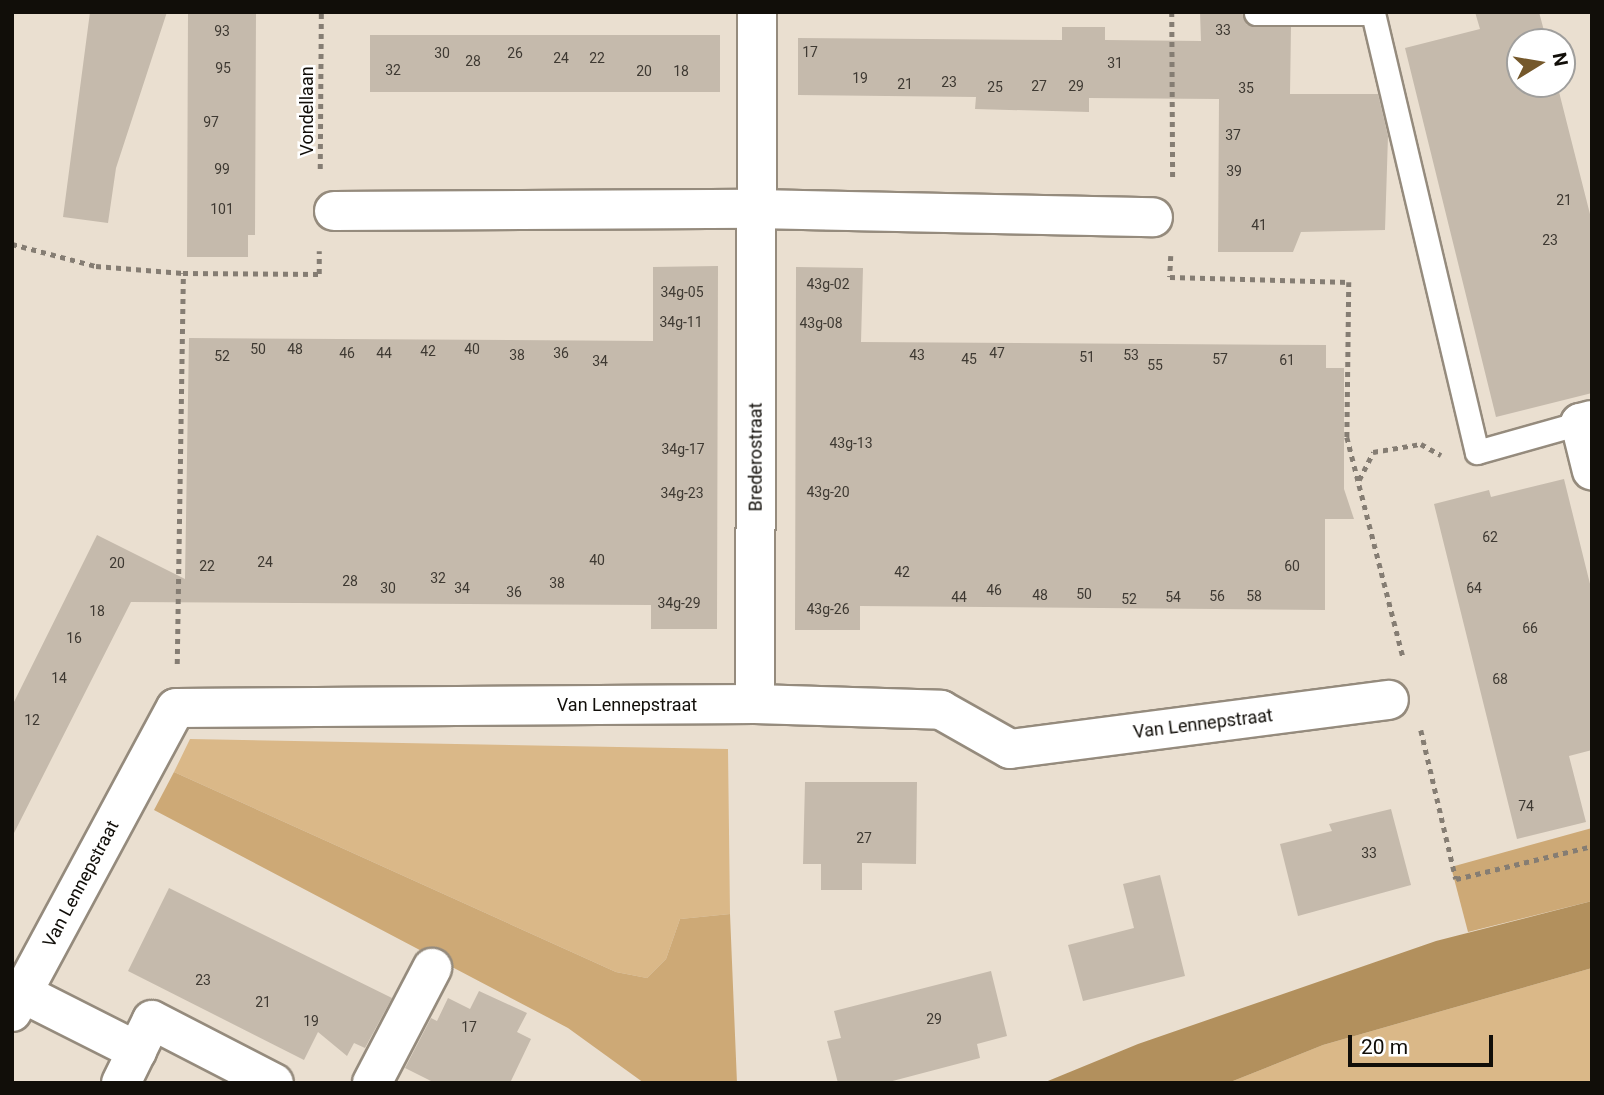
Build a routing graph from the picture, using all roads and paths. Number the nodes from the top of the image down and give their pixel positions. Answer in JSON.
{"nodes":[{"id":1,"x":321,"y":12,"type":"edge"},
{"id":2,"x":757,"y":12,"type":"edge"},
{"id":3,"x":1171,"y":12,"type":"edge"},
{"id":4,"x":1256,"y":13,"type":"edge"},
{"id":5,"x":756,"y":209,"type":"junction"},
{"id":6,"x":327,"y":211,"type":"junction"},
{"id":7,"x":1163,"y":217,"type":"junction"},
{"id":8,"x":12,"y":244,"type":"edge"},
{"id":9,"x":183,"y":273,"type":"junction"},
{"id":10,"x":1586,"y":422,"type":"edge"},
{"id":11,"x":1477,"y":452,"type":"junction"},
{"id":12,"x":1592,"y":471,"type":"edge"},
{"id":13,"x":1359,"y":481,"type":"junction"},
{"id":14,"x":1398,"y":686,"type":"joint"},
{"id":15,"x":755,"y":704,"type":"junction"},
{"id":16,"x":176,"y":708,"type":"junction"},
{"id":17,"x":1419,"y":724,"type":"dead end"},
{"id":18,"x":1592,"y":846,"type":"edge"},
{"id":19,"x":432,"y":968,"type":"dead end"},
{"id":20,"x":17,"y":1002,"type":"edge"},
{"id":21,"x":129,"y":1067,"type":"edge"},
{"id":22,"x":274,"y":1083,"type":"edge"},
{"id":23,"x":372,"y":1083,"type":"edge"}],
"edges":[{"from":1,"to":6,"type":"path","name":"Vondellaan"},
{"from":2,"to":5,"type":"street","name":"Brederostraat"},
{"from":3,"to":7,"type":"path"},
{"from":4,"to":11,"type":"lane"},
{"from":5,"to":6,"type":"street"},
{"from":5,"to":7,"type":"street"},
{"from":5,"to":15,"type":"street","name":"Brederostraat"},
{"from":6,"to":9,"type":"path","name":"Vondellaan"},
{"from":7,"to":13,"type":"path"},
{"from":8,"to":9,"type":"path"},
{"from":9,"to":16,"type":"path"},
{"from":10,"to":11,"type":"lane"},
{"from":10,"to":12,"type":"street"},
{"from":11,"to":13,"type":"path"},
{"from":13,"to":14,"type":"path"},
{"from":14,"to":15,"type":"street","name":"Van Lennepstraat"},
{"from":15,"to":16,"type":"street","name":"Van Lennepstraat"},
{"from":16,"to":20,"type":"street","name":"Van Lennepstraat"},
{"from":17,"to":18,"type":"path"},
{"from":19,"to":23,"type":"street"},
{"from":20,"to":21,"type":"street","name":"Van Lennepstraat"},
{"from":21,"to":22,"type":"street","name":"Van Lennepstraat"}]}
